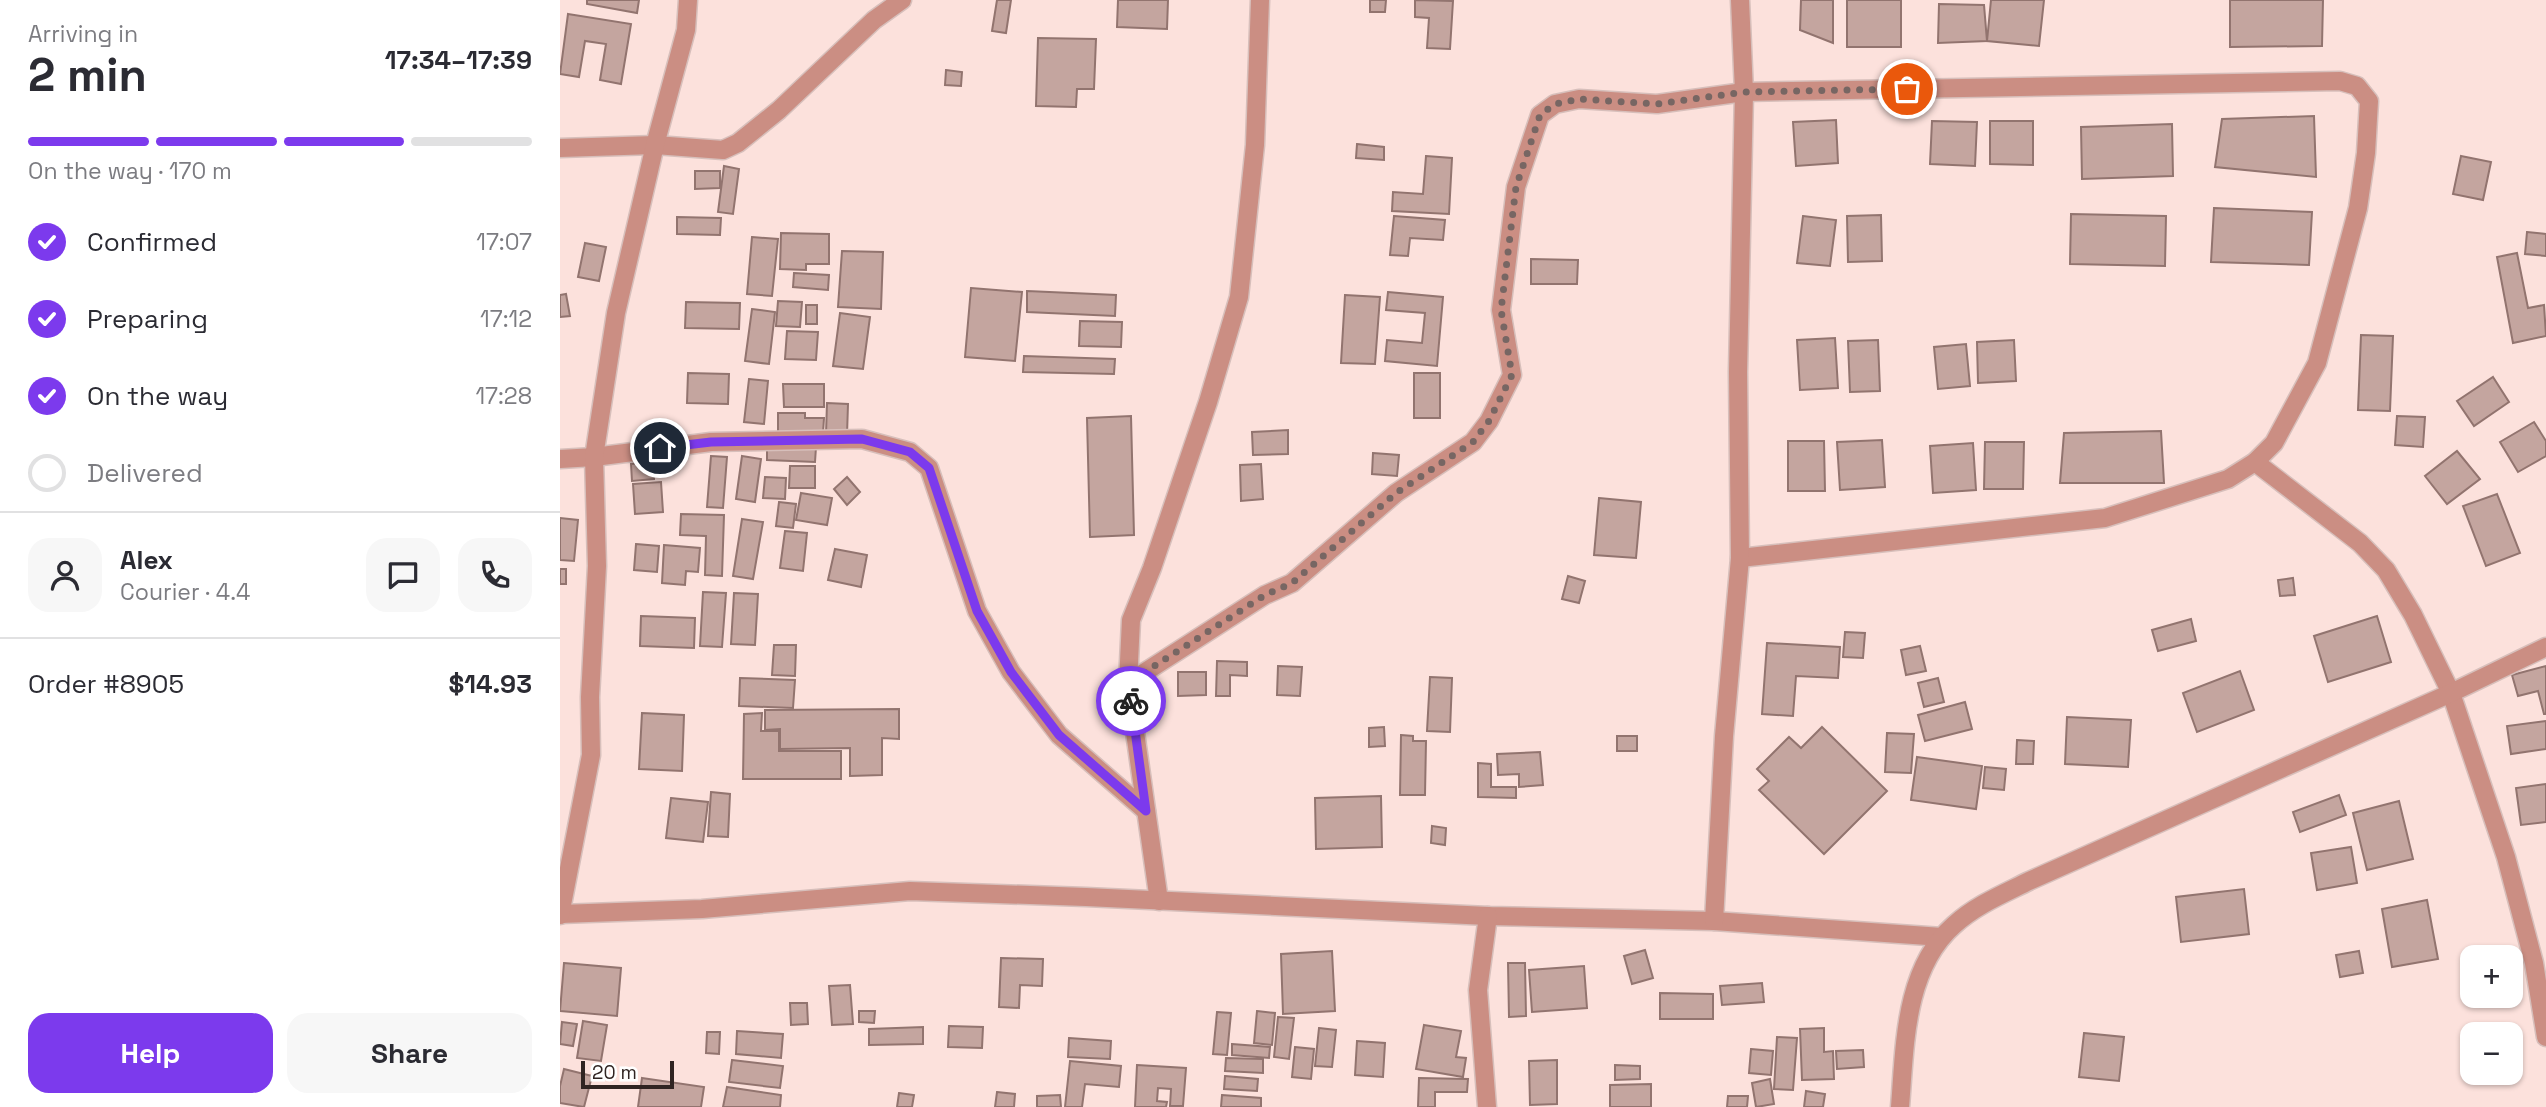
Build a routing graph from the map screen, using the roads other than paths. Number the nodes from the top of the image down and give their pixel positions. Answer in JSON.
{"nodes":[{"id":1,"x":688,"y":0,"type":"edge"},
{"id":2,"x":902,"y":0,"type":"edge"},
{"id":3,"x":1260,"y":0,"type":"edge"},
{"id":4,"x":1740,"y":0,"type":"edge"},
{"id":5,"x":1744,"y":92,"type":"junction"},
{"id":6,"x":655,"y":145,"type":"junction"},
{"id":7,"x":560,"y":148,"type":"edge"},
{"id":8,"x":594,"y":457,"type":"junction"},
{"id":9,"x":560,"y":460,"type":"edge"},
{"id":10,"x":2255,"y":462,"type":"junction"},
{"id":11,"x":1740,"y":558,"type":"junction"},
{"id":12,"x":2546,"y":647,"type":"edge"},
{"id":13,"x":1128,"y":683,"type":"junction"},
{"id":14,"x":2451,"y":694,"type":"junction"},
{"id":15,"x":1146,"y":811,"type":"junction"},
{"id":16,"x":1159,"y":901,"type":"junction"},
{"id":17,"x":560,"y":915,"type":"edge"},
{"id":18,"x":1488,"y":916,"type":"junction"},
{"id":19,"x":1714,"y":921,"type":"junction"},
{"id":20,"x":1942,"y":937,"type":"junction"},
{"id":21,"x":2546,"y":1037,"type":"edge"},
{"id":22,"x":1487,"y":1107,"type":"edge"},
{"id":23,"x":1900,"y":1107,"type":"edge"}],
"edges":[{"from":1,"to":6,"type":"street"},
{"from":2,"to":6,"type":"street"},
{"from":3,"to":13,"type":"street"},
{"from":4,"to":5,"type":"street"},
{"from":5,"to":10,"type":"street"},
{"from":5,"to":11,"type":"street"},
{"from":5,"to":13,"type":"street"},
{"from":6,"to":7,"type":"street"},
{"from":6,"to":8,"type":"street"},
{"from":8,"to":9,"type":"street"},
{"from":8,"to":15,"type":"street"},
{"from":8,"to":17,"type":"street"},
{"from":10,"to":11,"type":"street"},
{"from":10,"to":14,"type":"street"},
{"from":11,"to":19,"type":"street"},
{"from":12,"to":14,"type":"street"},
{"from":13,"to":15,"type":"street"},
{"from":14,"to":20,"type":"street"},
{"from":14,"to":21,"type":"street"},
{"from":15,"to":16,"type":"street"},
{"from":16,"to":17,"type":"street"},
{"from":16,"to":18,"type":"street"},
{"from":18,"to":19,"type":"street"},
{"from":18,"to":22,"type":"street"},
{"from":19,"to":20,"type":"street"},
{"from":20,"to":23,"type":"street"}]}
